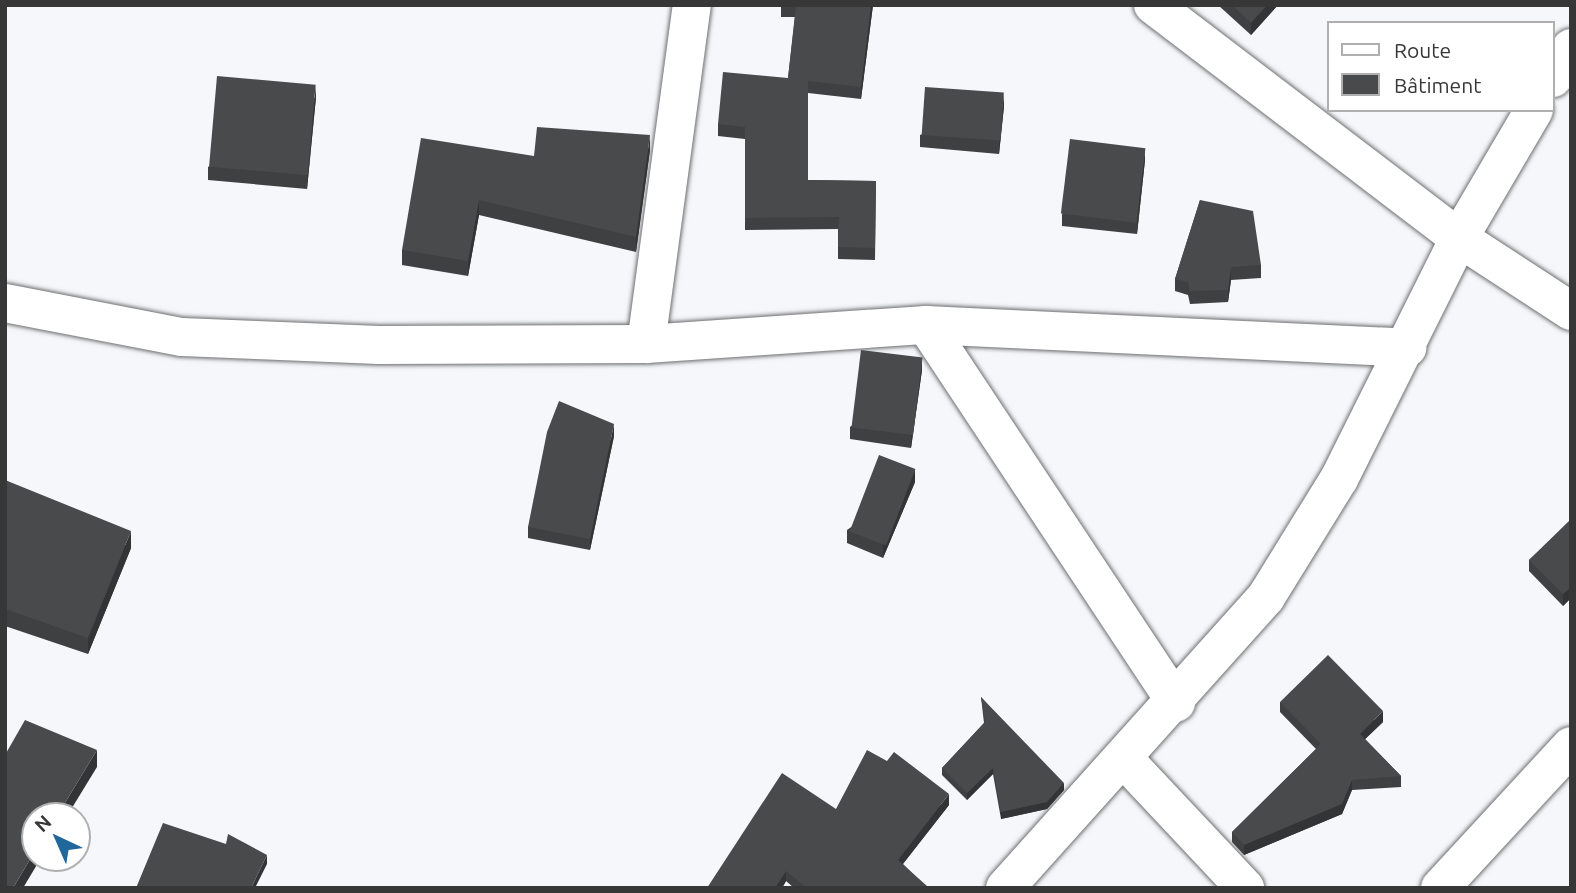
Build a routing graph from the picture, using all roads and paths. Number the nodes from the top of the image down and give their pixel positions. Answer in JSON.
{"nodes":[{"id":1,"x":692,"y":5,"type":"edge"},
{"id":2,"x":1153,"y":5,"type":"edge"},
{"id":3,"x":1571,"y":48,"type":"edge"},
{"id":4,"x":1555,"y":75,"type":"edge"},
{"id":5,"x":1533,"y":112,"type":"edge"},
{"id":6,"x":1459,"y":238,"type":"junction"},
{"id":7,"x":5,"y":303,"type":"edge"},
{"id":8,"x":1571,"y":311,"type":"edge"},
{"id":9,"x":926,"y":326,"type":"junction"},
{"id":10,"x":646,"y":344,"type":"junction"},
{"id":11,"x":1407,"y":348,"type":"junction"},
{"id":12,"x":1176,"y":703,"type":"junction"},
{"id":13,"x":1571,"y":746,"type":"edge"},
{"id":14,"x":1124,"y":759,"type":"junction"},
{"id":15,"x":1005,"y":888,"type":"edge"},
{"id":16,"x":1245,"y":888,"type":"edge"},
{"id":17,"x":1440,"y":888,"type":"edge"}],
"edges":[{"from":1,"to":10,"type":"street"},
{"from":2,"to":6,"type":"street"},
{"from":3,"to":4,"type":"street"},
{"from":5,"to":6,"type":"street"},
{"from":6,"to":8,"type":"street"},
{"from":6,"to":11,"type":"street"},
{"from":7,"to":10,"type":"street"},
{"from":9,"to":10,"type":"street"},
{"from":9,"to":11,"type":"street"},
{"from":9,"to":12,"type":"street"},
{"from":11,"to":12,"type":"street"},
{"from":12,"to":14,"type":"street"},
{"from":13,"to":17,"type":"street"},
{"from":14,"to":15,"type":"street"},
{"from":14,"to":16,"type":"street"}]}
